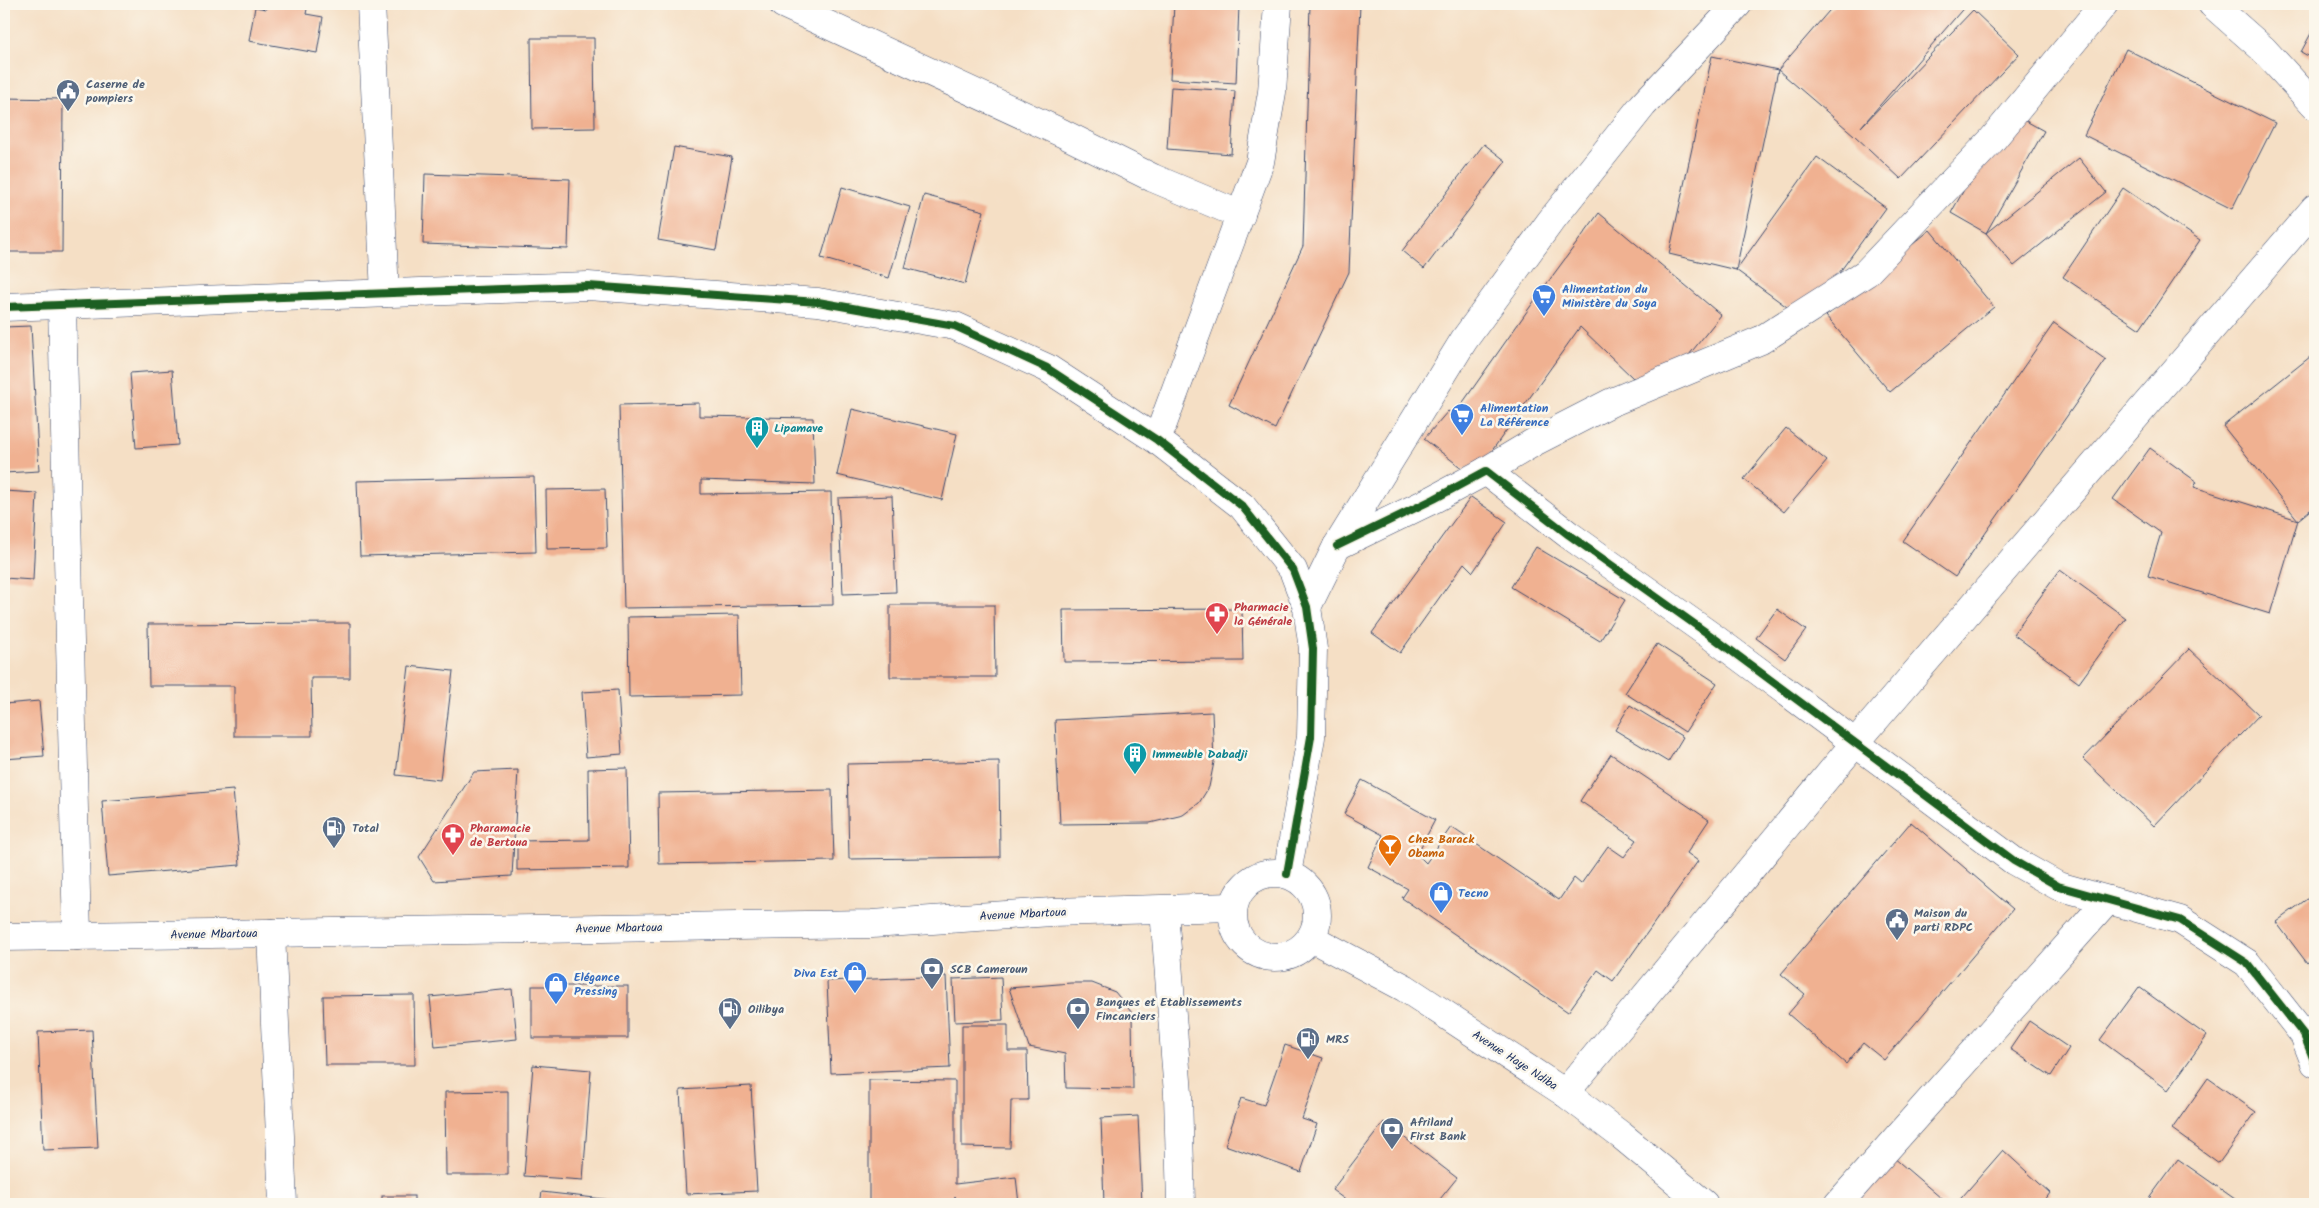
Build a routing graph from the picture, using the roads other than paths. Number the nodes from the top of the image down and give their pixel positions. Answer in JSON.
{"nodes":[{"id":1,"x":371,"y":4,"type":"edge"},
{"id":2,"x":783,"y":4,"type":"edge"},
{"id":3,"x":1278,"y":4,"type":"edge"},
{"id":4,"x":1738,"y":4,"type":"edge"},
{"id":5,"x":2104,"y":4,"type":"edge"},
{"id":6,"x":2212,"y":4,"type":"edge"},
{"id":7,"x":2315,"y":106,"type":"edge"},
{"id":8,"x":2315,"y":208,"type":"edge"},
{"id":9,"x":1241,"y":215,"type":"junction"},
{"id":10,"x":385,"y":293,"type":"junction"},
{"id":11,"x":62,"y":305,"type":"junction"},
{"id":12,"x":4,"y":307,"type":"edge"},
{"id":13,"x":1156,"y":440,"type":"junction"},
{"id":14,"x":1486,"y":471,"type":"junction"},
{"id":15,"x":1338,"y":546,"type":"junction"},
{"id":16,"x":1307,"y":607,"type":"junction"},
{"id":17,"x":1856,"y":742,"type":"junction"},
{"id":18,"x":1287,"y":874,"type":"junction"},
{"id":19,"x":2108,"y":900,"type":"junction"},
{"id":20,"x":1233,"y":908,"type":"junction"},
{"id":21,"x":1164,"y":910,"type":"junction"},
{"id":22,"x":271,"y":933,"type":"junction"},
{"id":23,"x":77,"y":936,"type":"junction"},
{"id":24,"x":4,"y":937,"type":"edge"},
{"id":25,"x":1311,"y":938,"type":"junction"},
{"id":26,"x":2315,"y":1063,"type":"edge"},
{"id":27,"x":1565,"y":1094,"type":"junction"},
{"id":28,"x":283,"y":1204,"type":"edge"},
{"id":29,"x":1181,"y":1204,"type":"edge"},
{"id":30,"x":1704,"y":1204,"type":"edge"},
{"id":31,"x":1838,"y":1204,"type":"edge"}],
"edges":[{"from":1,"to":10,"type":"main road"},
{"from":2,"to":9,"type":"main road"},
{"from":3,"to":9,"type":"main road"},
{"from":4,"to":15,"type":"main road"},
{"from":5,"to":14,"type":"main road"},
{"from":6,"to":7,"type":"main road"},
{"from":8,"to":17,"type":"main road"},
{"from":9,"to":13,"type":"main road"},
{"from":10,"to":11,"type":"main road"},
{"from":10,"to":13,"type":"main road"},
{"from":11,"to":12,"type":"main road"},
{"from":11,"to":23,"type":"main road"},
{"from":13,"to":16,"type":"main road"},
{"from":14,"to":15,"type":"main road"},
{"from":14,"to":17,"type":"main road"},
{"from":15,"to":16,"type":"main road"},
{"from":16,"to":18,"type":"main road"},
{"from":17,"to":19,"type":"main road"},
{"from":17,"to":27,"type":"main road"},
{"from":18,"to":20,"type":"main road"},
{"from":18,"to":25,"type":"main road"},
{"from":19,"to":26,"type":"main road"},
{"from":19,"to":31,"type":"main road"},
{"from":20,"to":21,"type":"main road","name":"Avenue Mbartoua"},
{"from":20,"to":25,"type":"main road"},
{"from":21,"to":22,"type":"main road","name":"Avenue Mbartoua"},
{"from":21,"to":29,"type":"main road"},
{"from":22,"to":23,"type":"main road","name":"Avenue Mbartoua"},
{"from":22,"to":28,"type":"main road"},
{"from":23,"to":24,"type":"main road","name":"Avenue Mbartoua"},
{"from":25,"to":27,"type":"main road","name":"Avenue Haye Ndiba"},
{"from":27,"to":30,"type":"main road","name":"Avenue Haye Ndiba"}]}
